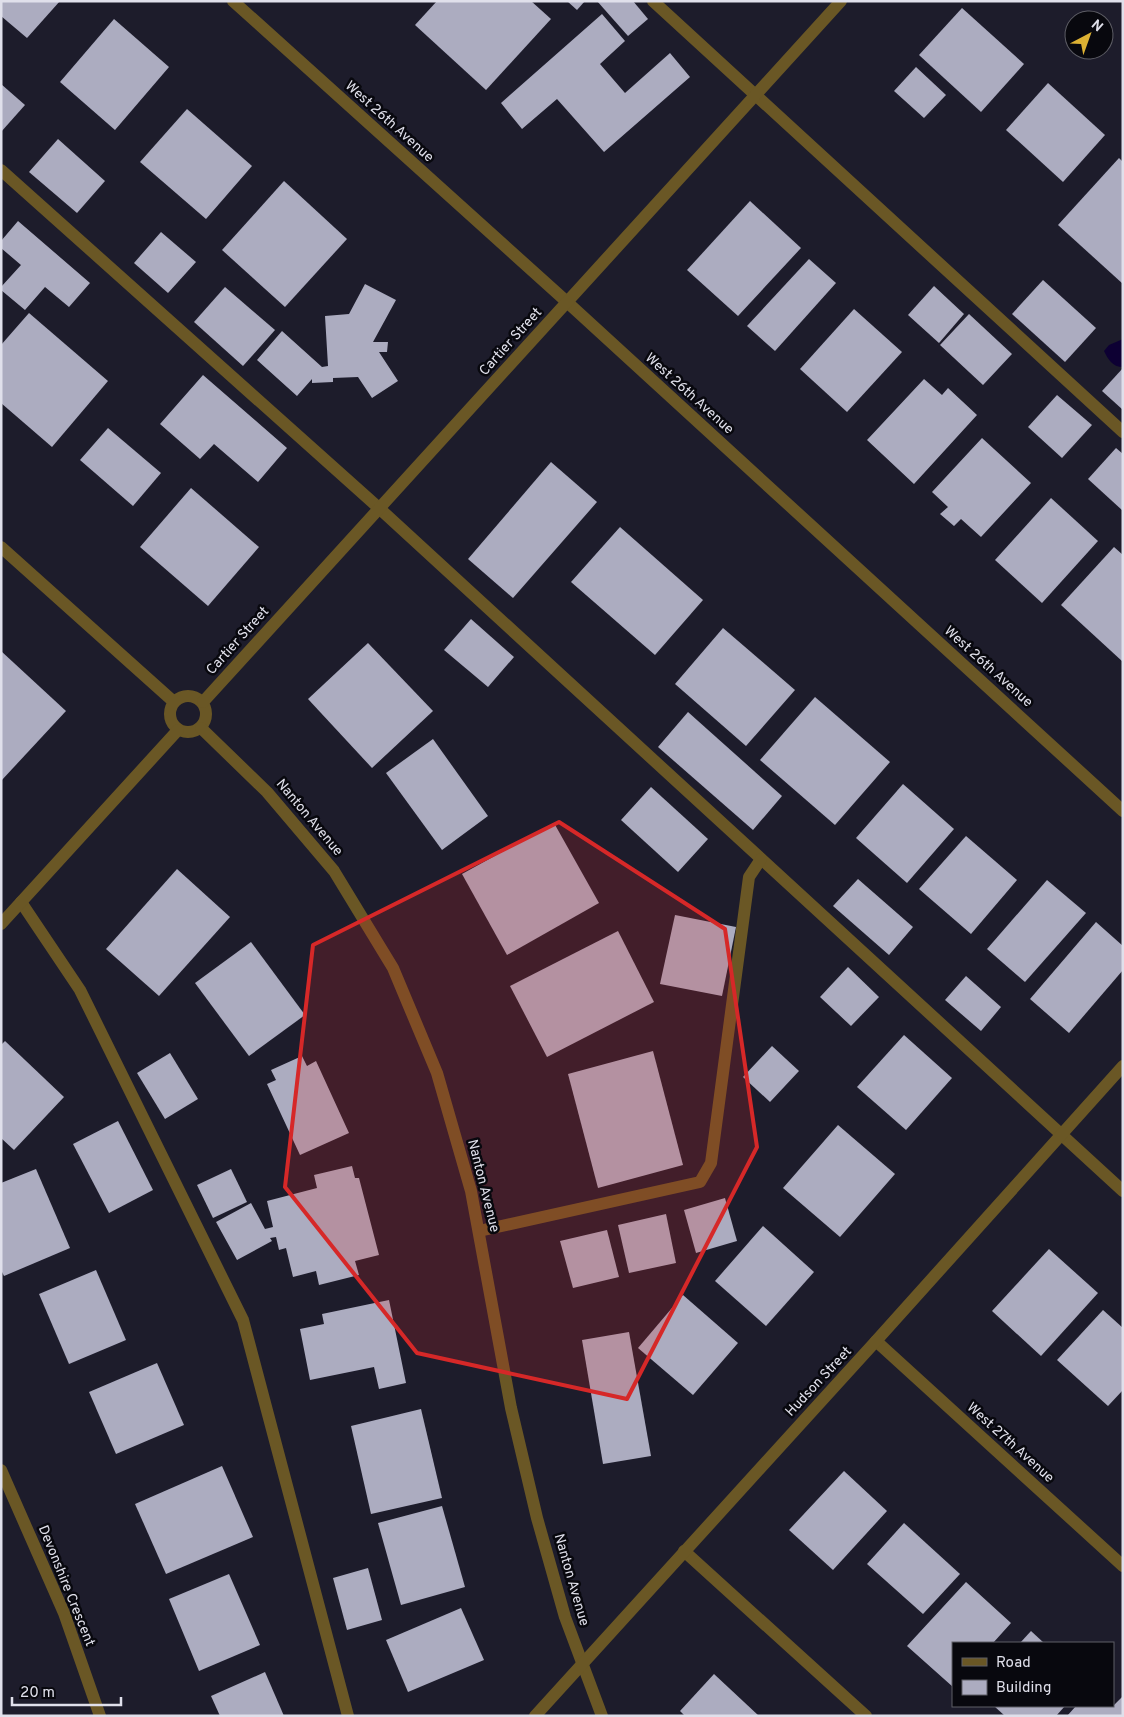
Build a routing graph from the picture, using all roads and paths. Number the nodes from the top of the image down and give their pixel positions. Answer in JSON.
{"nodes":[{"id":1,"x":233,"y":1,"type":"edge"},
{"id":2,"x":653,"y":1,"type":"edge"},
{"id":3,"x":841,"y":1,"type":"edge"},
{"id":4,"x":755,"y":96,"type":"junction"},
{"id":5,"x":1,"y":170,"type":"edge"},
{"id":6,"x":568,"y":302,"type":"junction"},
{"id":7,"x":1123,"y":432,"type":"edge"},
{"id":8,"x":380,"y":509,"type":"junction"},
{"id":9,"x":1,"y":547,"type":"edge"},
{"id":10,"x":174,"y":702,"type":"junction"},
{"id":11,"x":203,"y":702,"type":"junction"},
{"id":12,"x":201,"y":728,"type":"junction"},
{"id":13,"x":178,"y":730,"type":"junction"},
{"id":14,"x":1123,"y":811,"type":"edge"},
{"id":15,"x":761,"y":859,"type":"junction"},
{"id":16,"x":21,"y":902,"type":"junction"},
{"id":17,"x":1,"y":924,"type":"edge"},
{"id":18,"x":1123,"y":1066,"type":"edge"},
{"id":19,"x":1061,"y":1135,"type":"junction"},
{"id":20,"x":1123,"y":1191,"type":"edge"},
{"id":21,"x":479,"y":1231,"type":"junction"},
{"id":22,"x":876,"y":1341,"type":"junction"},
{"id":23,"x":1,"y":1470,"type":"edge"},
{"id":24,"x":684,"y":1551,"type":"junction"},
{"id":25,"x":1123,"y":1566,"type":"edge"},
{"id":26,"x":582,"y":1664,"type":"junction"},
{"id":27,"x":100,"y":1716,"type":"edge"},
{"id":28,"x":348,"y":1716,"type":"edge"},
{"id":29,"x":535,"y":1716,"type":"edge"},
{"id":30,"x":602,"y":1716,"type":"edge"},
{"id":31,"x":866,"y":1716,"type":"edge"}],
"edges":[{"from":1,"to":6,"type":"street","name":"West 26th Avenue"},
{"from":2,"to":4,"type":"street"},
{"from":3,"to":4,"type":"street","name":"Cartier Street"},
{"from":4,"to":6,"type":"street","name":"Cartier Street"},
{"from":4,"to":7,"type":"street"},
{"from":5,"to":8,"type":"street"},
{"from":6,"to":8,"type":"street","name":"Cartier Street"},
{"from":6,"to":14,"type":"street","name":"West 26th Avenue"},
{"from":8,"to":11,"type":"street","name":"Cartier Street"},
{"from":8,"to":15,"type":"street"},
{"from":9,"to":10,"type":"street"},
{"from":10,"to":11,"type":"street"},
{"from":10,"to":13,"type":"street"},
{"from":11,"to":12,"type":"street"},
{"from":12,"to":13,"type":"street"},
{"from":12,"to":21,"type":"street","name":"Nanton Avenue"},
{"from":13,"to":16,"type":"street"},
{"from":15,"to":19,"type":"street"},
{"from":15,"to":21,"type":"street"},
{"from":16,"to":17,"type":"street"},
{"from":16,"to":28,"type":"street"},
{"from":18,"to":19,"type":"street","name":"Hudson Street"},
{"from":19,"to":20,"type":"street"},
{"from":19,"to":22,"type":"street","name":"Hudson Street"},
{"from":21,"to":26,"type":"street","name":"Nanton Avenue"},
{"from":22,"to":24,"type":"street","name":"Hudson Street"},
{"from":22,"to":25,"type":"street","name":"West 27th Avenue"},
{"from":23,"to":27,"type":"street","name":"Devonshire Crescent"},
{"from":24,"to":26,"type":"street","name":"Hudson Street"},
{"from":24,"to":31,"type":"street"},
{"from":26,"to":29,"type":"street","name":"Hudson Street"},
{"from":26,"to":30,"type":"street","name":"Nanton Avenue"}]}
